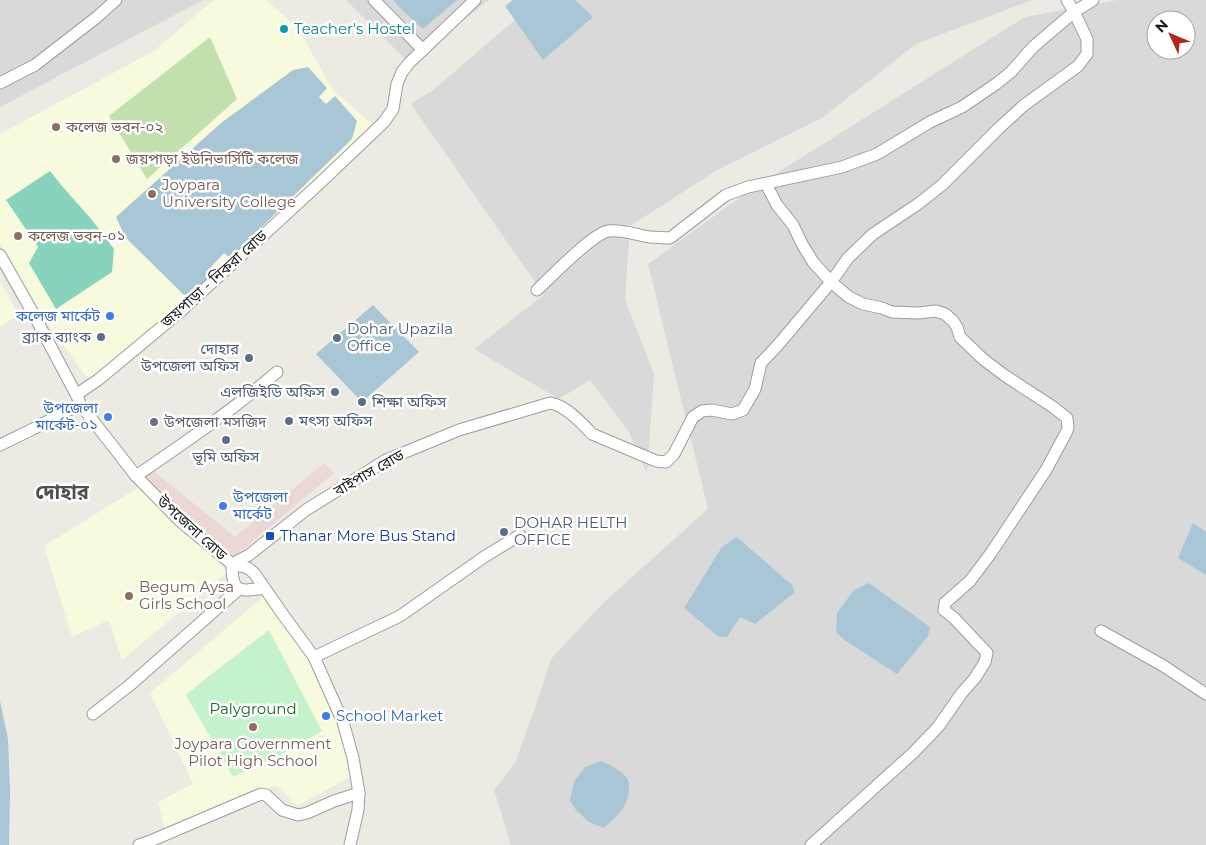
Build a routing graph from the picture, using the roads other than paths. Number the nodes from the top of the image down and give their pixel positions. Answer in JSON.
{"nodes":[{"id":1,"x":116,"y":0,"type":"edge"},
{"id":2,"x":374,"y":0,"type":"edge"},
{"id":3,"x":475,"y":0,"type":"edge"},
{"id":4,"x":1067,"y":0,"type":"edge"},
{"id":5,"x":1093,"y":0,"type":"edge"},
{"id":6,"x":1074,"y":12,"type":"junction"},
{"id":7,"x":423,"y":50,"type":"junction"},
{"id":8,"x":0,"y":82,"type":"edge"},
{"id":9,"x":766,"y":184,"type":"junction"},
{"id":10,"x":0,"y":255,"type":"edge"},
{"id":11,"x":830,"y":282,"type":"junction"},
{"id":12,"x":537,"y":290,"type":"dead end"},
{"id":13,"x":278,"y":372,"type":"dead end"},
{"id":14,"x":78,"y":399,"type":"junction"},
{"id":15,"x":0,"y":445,"type":"edge"},
{"id":16,"x":136,"y":476,"type":"junction"},
{"id":17,"x":520,"y":535,"type":"dead end"},
{"id":18,"x":232,"y":564,"type":"junction"},
{"id":19,"x":264,"y":588,"type":"junction"},
{"id":20,"x":239,"y":589,"type":"junction"},
{"id":21,"x":1101,"y":631,"type":"dead end"},
{"id":22,"x":314,"y":657,"type":"junction"},
{"id":23,"x":1206,"y":694,"type":"edge"},
{"id":24,"x":93,"y":714,"type":"dead end"},
{"id":25,"x":359,"y":793,"type":"junction"},
{"id":26,"x":139,"y":845,"type":"edge"},
{"id":27,"x":350,"y":845,"type":"edge"},
{"id":28,"x":811,"y":845,"type":"edge"}],
"edges":[{"from":1,"to":8,"type":"street"},
{"from":2,"to":7,"type":"street"},
{"from":3,"to":7,"type":"street","name":"জয়পাড়া - নিকরা রোড"},
{"from":4,"to":6,"type":"street"},
{"from":5,"to":6,"type":"street"},
{"from":6,"to":9,"type":"street"},
{"from":6,"to":11,"type":"street"},
{"from":7,"to":14,"type":"street","name":"জয়পাড়া - নিকরা রোড"},
{"from":9,"to":11,"type":"street"},
{"from":9,"to":12,"type":"street"},
{"from":10,"to":14,"type":"street","name":"উপজেলা রোড"},
{"from":11,"to":18,"type":"street","name":"বাইপাস রোড"},
{"from":11,"to":28,"type":"street"},
{"from":13,"to":16,"type":"street"},
{"from":14,"to":15,"type":"street"},
{"from":14,"to":16,"type":"street","name":"উপজেলা রোড"},
{"from":16,"to":18,"type":"street","name":"উপজেলা রোড"},
{"from":17,"to":22,"type":"street"},
{"from":18,"to":19,"type":"street","name":"উপজেলা রোড"},
{"from":18,"to":20,"type":"street"},
{"from":19,"to":20,"type":"street"},
{"from":19,"to":22,"type":"street","name":"উপজেলা রোড"},
{"from":20,"to":24,"type":"street"},
{"from":21,"to":23,"type":"street"},
{"from":22,"to":25,"type":"street","name":"উপজেলা রোড"},
{"from":25,"to":26,"type":"street"},
{"from":25,"to":27,"type":"street","name":"উপজেলা রোড"}]}
